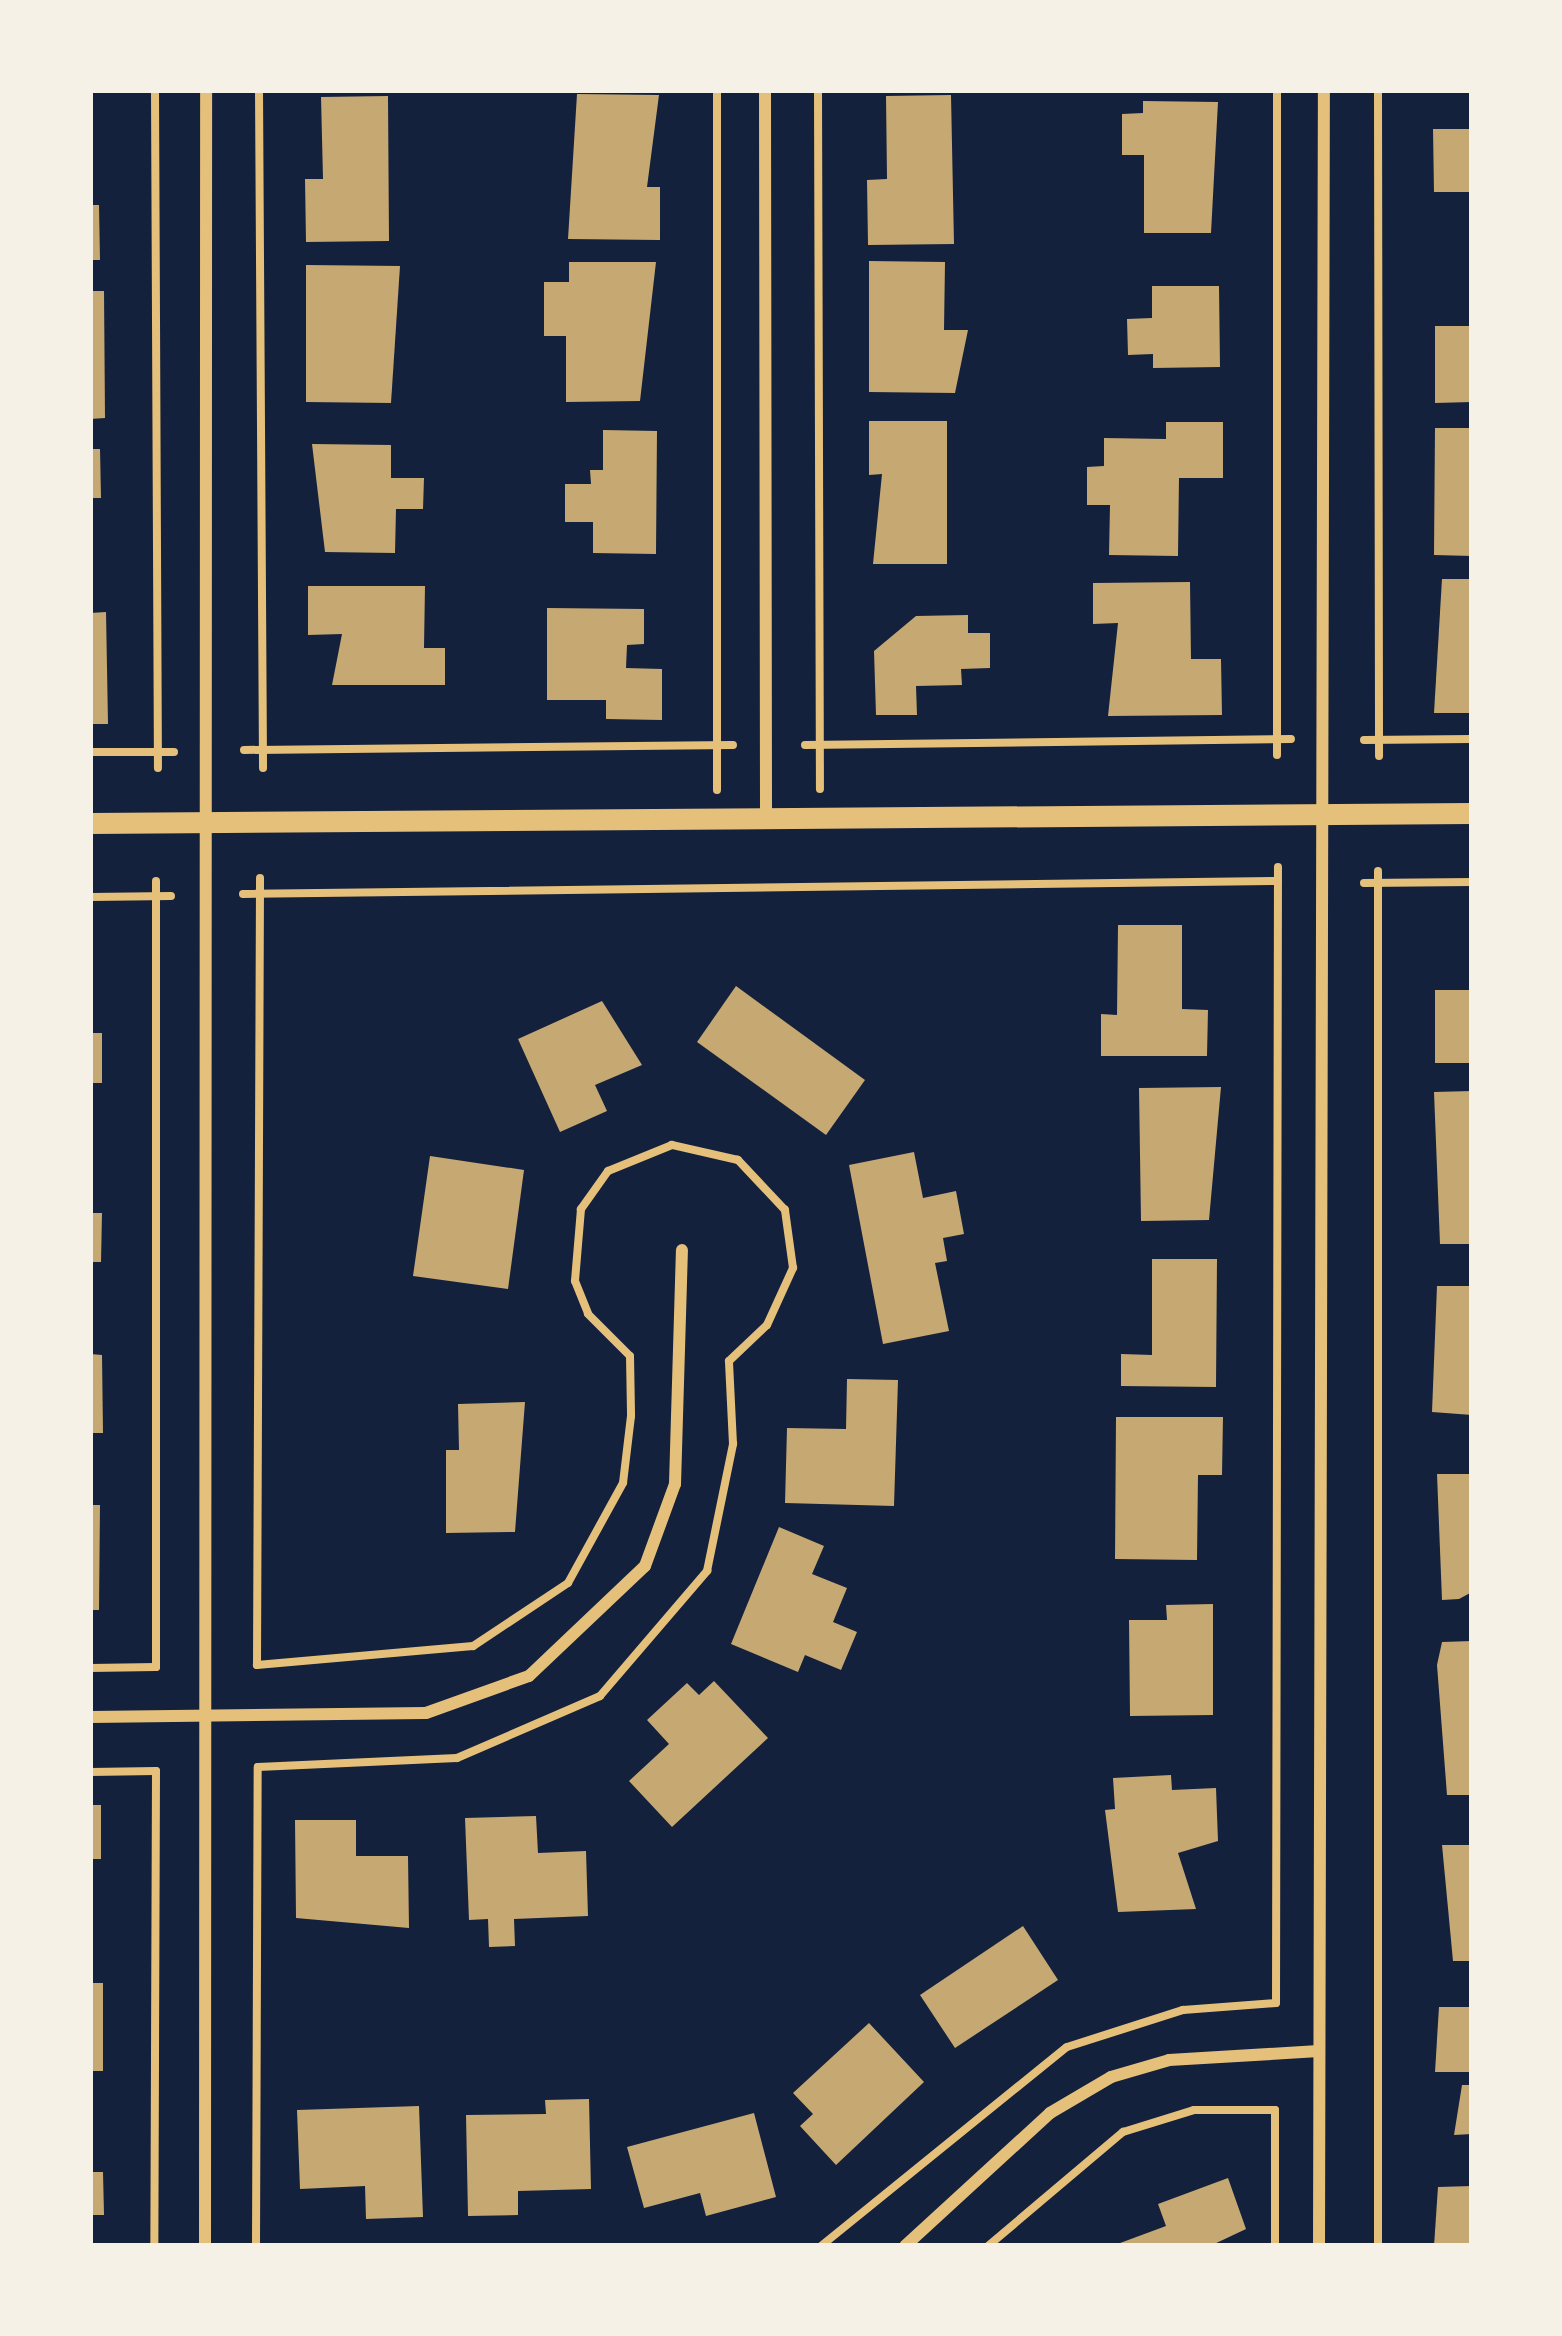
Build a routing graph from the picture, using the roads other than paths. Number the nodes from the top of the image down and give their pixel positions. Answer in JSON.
{"nodes":[{"id":1,"x":206,"y":90,"type":"edge"},
{"id":2,"x":765,"y":90,"type":"edge"},
{"id":3,"x":1324,"y":90,"type":"edge"},
{"id":4,"x":1472,"y":813,"type":"edge"},
{"id":5,"x":1327,"y":814,"type":"junction"},
{"id":6,"x":766,"y":815,"type":"junction"},
{"id":7,"x":208,"y":822,"type":"junction"},
{"id":8,"x":90,"y":823,"type":"edge"},
{"id":9,"x":682,"y":1250,"type":"dead end"},
{"id":10,"x":206,"y":1716,"type":"junction"},
{"id":11,"x":90,"y":1717,"type":"edge"},
{"id":12,"x":1319,"y":2051,"type":"junction"},
{"id":13,"x":205,"y":2246,"type":"edge"},
{"id":14,"x":905,"y":2246,"type":"edge"},
{"id":15,"x":1319,"y":2246,"type":"edge"}],
"edges":[{"from":1,"to":7,"type":"street"},
{"from":2,"to":6,"type":"street"},
{"from":3,"to":5,"type":"street"},
{"from":4,"to":5,"type":"street"},
{"from":5,"to":6,"type":"street"},
{"from":5,"to":12,"type":"street"},
{"from":6,"to":7,"type":"street"},
{"from":7,"to":8,"type":"street"},
{"from":7,"to":10,"type":"street"},
{"from":9,"to":10,"type":"street"},
{"from":10,"to":11,"type":"street"},
{"from":10,"to":13,"type":"street"},
{"from":12,"to":14,"type":"street"},
{"from":12,"to":15,"type":"street"}]}
